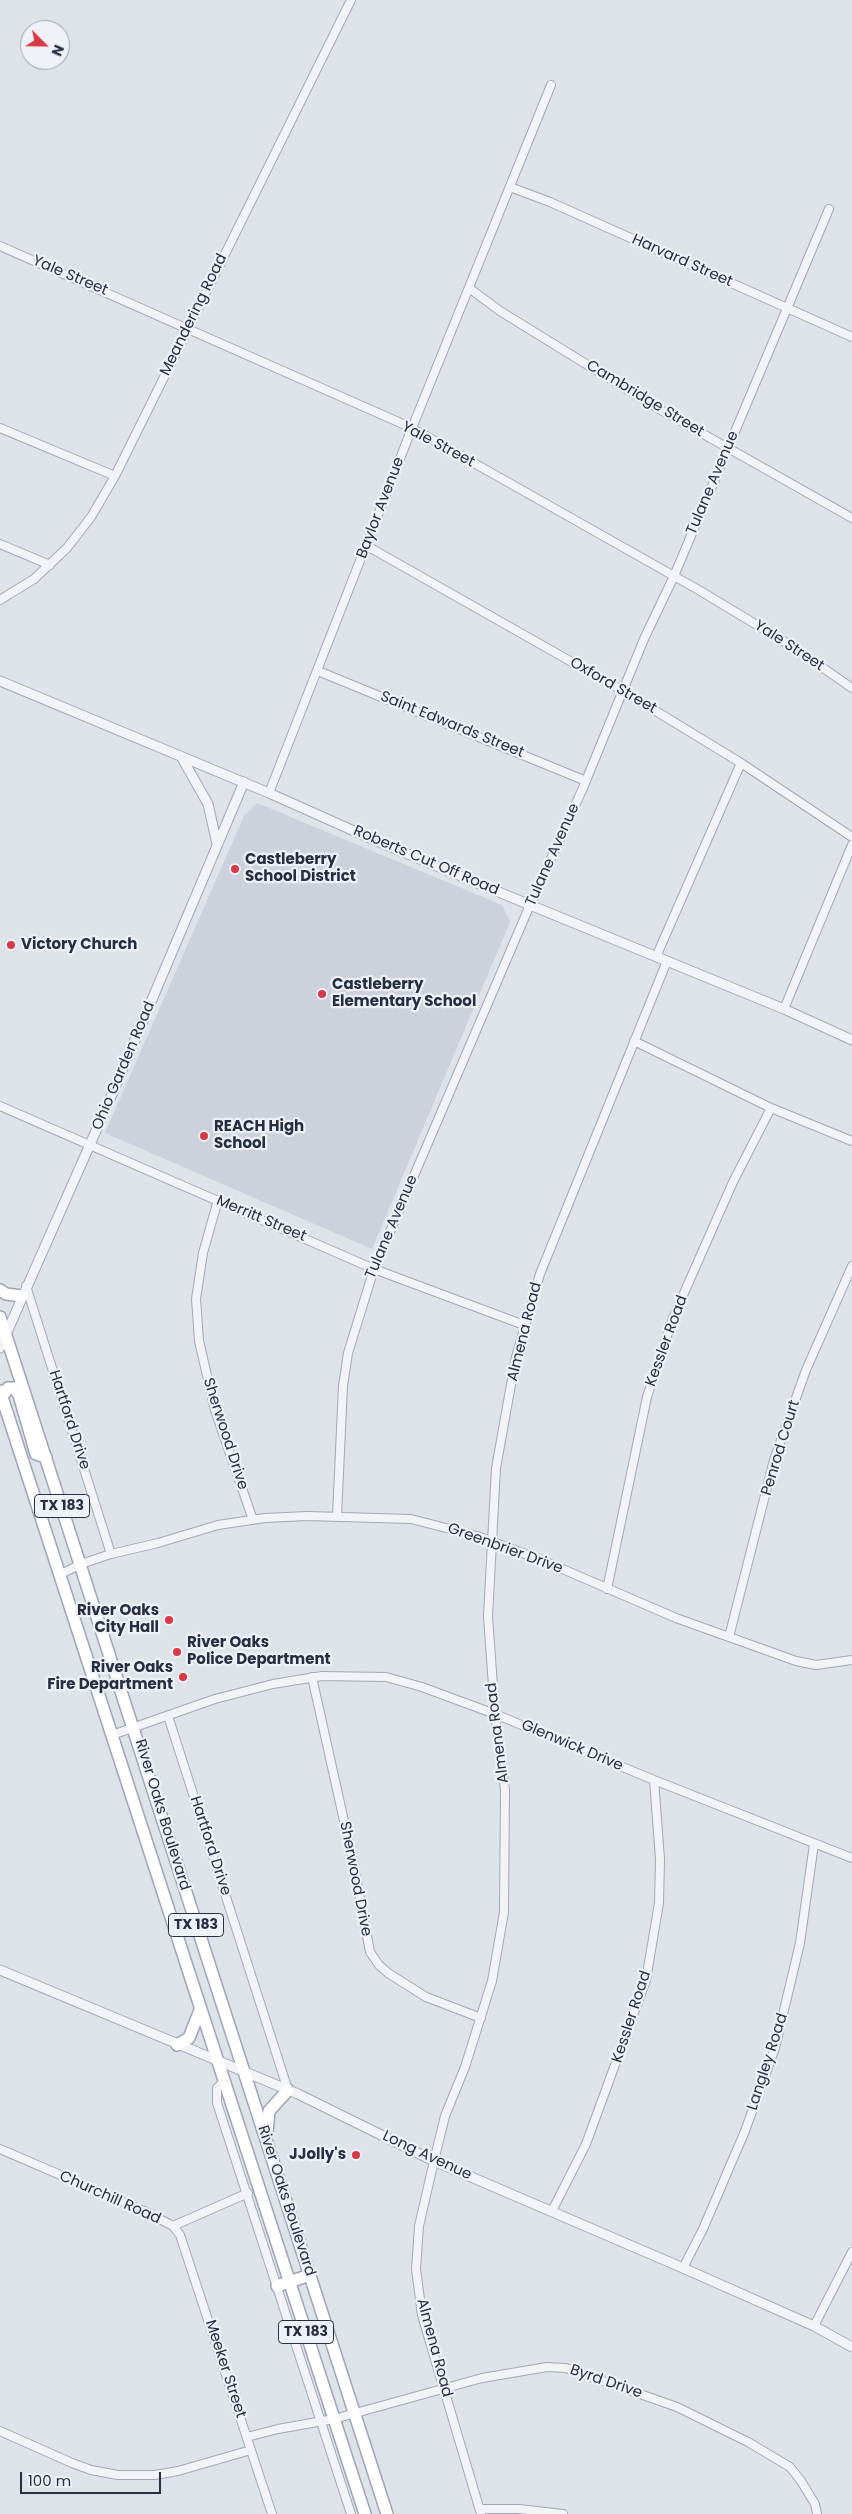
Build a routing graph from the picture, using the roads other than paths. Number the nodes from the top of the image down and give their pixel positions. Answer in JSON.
{"nodes":[{"id":1,"x":350,"y":0,"type":"edge"},
{"id":2,"x":552,"y":85,"type":"dead end"},
{"id":3,"x":510,"y":187,"type":"junction"},
{"id":4,"x":829,"y":209,"type":"dead end"},
{"id":5,"x":0,"y":246,"type":"edge"},
{"id":6,"x":469,"y":288,"type":"junction"},
{"id":7,"x":787,"y":308,"type":"junction"},
{"id":8,"x":188,"y":328,"type":"junction"},
{"id":9,"x":852,"y":336,"type":"edge"},
{"id":10,"x":0,"y":428,"type":"edge"},
{"id":11,"x":412,"y":428,"type":"junction"},
{"id":12,"x":727,"y":448,"type":"junction"},
{"id":13,"x":116,"y":476,"type":"junction"},
{"id":14,"x":852,"y":518,"type":"edge"},
{"id":15,"x":0,"y":544,"type":"edge"},
{"id":16,"x":367,"y":546,"type":"junction"},
{"id":17,"x":50,"y":565,"type":"junction"},
{"id":18,"x":674,"y":576,"type":"junction"},
{"id":19,"x":0,"y":600,"type":"edge"},
{"id":20,"x":318,"y":671,"type":"junction"},
{"id":21,"x":0,"y":681,"type":"edge"},
{"id":22,"x":852,"y":688,"type":"edge"},
{"id":23,"x":623,"y":690,"type":"junction"},
{"id":24,"x":182,"y":757,"type":"junction"},
{"id":25,"x":741,"y":763,"type":"junction"},
{"id":26,"x":586,"y":781,"type":"junction"},
{"id":27,"x":244,"y":782,"type":"junction"},
{"id":28,"x":269,"y":793,"type":"junction"},
{"id":29,"x":852,"y":837,"type":"edge"},
{"id":30,"x":217,"y":844,"type":"junction"},
{"id":31,"x":852,"y":845,"type":"edge"},
{"id":32,"x":530,"y":905,"type":"junction"},
{"id":33,"x":656,"y":957,"type":"junction"},
{"id":34,"x":666,"y":961,"type":"junction"},
{"id":35,"x":784,"y":1009,"type":"junction"},
{"id":36,"x":852,"y":1040,"type":"edge"},
{"id":37,"x":634,"y":1042,"type":"junction"},
{"id":38,"x":0,"y":1106,"type":"edge"},
{"id":39,"x":771,"y":1108,"type":"junction"},
{"id":40,"x":852,"y":1141,"type":"edge"},
{"id":41,"x":89,"y":1145,"type":"junction"},
{"id":42,"x":218,"y":1200,"type":"junction"},
{"id":43,"x":852,"y":1266,"type":"edge"},
{"id":44,"x":374,"y":1268,"type":"junction"},
{"id":45,"x":0,"y":1290,"type":"edge"},
{"id":46,"x":24,"y":1291,"type":"junction"},
{"id":47,"x":0,"y":1317,"type":"edge"},
{"id":48,"x":524,"y":1325,"type":"junction"},
{"id":49,"x":6,"y":1334,"type":"junction"},
{"id":50,"x":0,"y":1348,"type":"edge"},
{"id":51,"x":1,"y":1394,"type":"edge"},
{"id":52,"x":46,"y":1457,"type":"junction"},
{"id":53,"x":337,"y":1516,"type":"junction"},
{"id":54,"x":253,"y":1520,"type":"junction"},
{"id":55,"x":491,"y":1541,"type":"junction"},
{"id":56,"x":111,"y":1554,"type":"junction"},
{"id":57,"x":81,"y":1564,"type":"junction"},
{"id":58,"x":60,"y":1575,"type":"junction"},
{"id":59,"x":607,"y":1588,"type":"junction"},
{"id":60,"x":729,"y":1638,"type":"junction"},
{"id":61,"x":852,"y":1660,"type":"edge"},
{"id":62,"x":312,"y":1678,"type":"junction"},
{"id":63,"x":495,"y":1714,"type":"junction"},
{"id":64,"x":168,"y":1716,"type":"junction"},
{"id":65,"x":134,"y":1726,"type":"junction"},
{"id":66,"x":112,"y":1734,"type":"junction"},
{"id":67,"x":654,"y":1780,"type":"junction"},
{"id":68,"x":814,"y":1844,"type":"junction"},
{"id":69,"x":852,"y":1858,"type":"edge"},
{"id":70,"x":0,"y":1970,"type":"edge"},
{"id":71,"x":200,"y":2010,"type":"junction"},
{"id":72,"x":481,"y":2018,"type":"junction"},
{"id":73,"x":177,"y":2046,"type":"junction"},
{"id":74,"x":216,"y":2060,"type":"junction"},
{"id":75,"x":244,"y":2071,"type":"junction"},
{"id":76,"x":223,"y":2082,"type":"junction"},
{"id":77,"x":288,"y":2090,"type":"junction"},
{"id":78,"x":266,"y":2139,"type":"junction"},
{"id":79,"x":0,"y":2149,"type":"edge"},
{"id":80,"x":434,"y":2160,"type":"junction"},
{"id":81,"x":248,"y":2193,"type":"junction"},
{"id":82,"x":552,"y":2211,"type":"junction"},
{"id":83,"x":173,"y":2226,"type":"junction"},
{"id":84,"x":852,"y":2252,"type":"edge"},
{"id":85,"x":683,"y":2268,"type":"junction"},
{"id":86,"x":310,"y":2275,"type":"junction"},
{"id":87,"x":290,"y":2282,"type":"junction"},
{"id":88,"x":277,"y":2286,"type":"junction"},
{"id":89,"x":814,"y":2326,"type":"junction"},
{"id":90,"x":851,"y":2346,"type":"edge"},
{"id":91,"x":444,"y":2389,"type":"junction"},
{"id":92,"x":355,"y":2414,"type":"junction"},
{"id":93,"x":334,"y":2419,"type":"junction"},
{"id":94,"x":322,"y":2422,"type":"junction"},
{"id":95,"x":0,"y":2431,"type":"edge"},
{"id":96,"x":247,"y":2437,"type":"junction"},
{"id":97,"x":251,"y":2450,"type":"junction"},
{"id":98,"x":481,"y":2511,"type":"edge"},
{"id":99,"x":272,"y":2514,"type":"edge"},
{"id":100,"x":350,"y":2514,"type":"edge"},
{"id":101,"x":365,"y":2514,"type":"edge"},
{"id":102,"x":387,"y":2514,"type":"edge"},
{"id":103,"x":563,"y":2514,"type":"edge"},
{"id":104,"x":817,"y":2514,"type":"edge"}],
"edges":[{"from":1,"to":8,"type":"street","name":"Meandering Road"},
{"from":2,"to":3,"type":"street","name":"Baylor Avenue"},
{"from":3,"to":6,"type":"street","name":"Baylor Avenue"},
{"from":3,"to":7,"type":"street","name":"Harvard Street"},
{"from":4,"to":7,"type":"street","name":"Tulane Avenue"},
{"from":5,"to":8,"type":"street","name":"Yale Street"},
{"from":6,"to":11,"type":"street","name":"Baylor Avenue"},
{"from":6,"to":12,"type":"street","name":"Cambridge Street"},
{"from":7,"to":9,"type":"street","name":"Harvard Street"},
{"from":7,"to":12,"type":"street","name":"Tulane Avenue"},
{"from":8,"to":11,"type":"street","name":"Yale Street"},
{"from":8,"to":13,"type":"street","name":"Meandering Road"},
{"from":10,"to":13,"type":"street"},
{"from":11,"to":16,"type":"street","name":"Baylor Avenue"},
{"from":11,"to":18,"type":"street","name":"Yale Street"},
{"from":12,"to":14,"type":"street","name":"Cambridge Street"},
{"from":12,"to":18,"type":"street","name":"Tulane Avenue"},
{"from":13,"to":17,"type":"street","name":"Meandering Road"},
{"from":15,"to":17,"type":"street"},
{"from":16,"to":20,"type":"street","name":"Baylor Avenue"},
{"from":16,"to":23,"type":"street","name":"Oxford Street"},
{"from":17,"to":19,"type":"street","name":"Meandering Road"},
{"from":18,"to":22,"type":"street","name":"Yale Street"},
{"from":18,"to":23,"type":"street","name":"Tulane Avenue"},
{"from":20,"to":26,"type":"street","name":"Saint Edwards Street"},
{"from":20,"to":28,"type":"street","name":"Baylor Avenue"},
{"from":21,"to":24,"type":"street","name":"Roberts Cut Off Road"},
{"from":23,"to":25,"type":"street","name":"Oxford Street"},
{"from":23,"to":26,"type":"street","name":"Tulane Avenue"},
{"from":24,"to":27,"type":"street","name":"Roberts Cut Off Road"},
{"from":24,"to":30,"type":"street"},
{"from":25,"to":29,"type":"street","name":"Oxford Street"},
{"from":25,"to":33,"type":"street"},
{"from":26,"to":32,"type":"street","name":"Tulane Avenue"},
{"from":27,"to":28,"type":"street","name":"Roberts Cut Off Road"},
{"from":27,"to":30,"type":"street","name":"Ohio Garden Road"},
{"from":28,"to":32,"type":"street","name":"Roberts Cut Off Road"},
{"from":30,"to":41,"type":"street","name":"Ohio Garden Road"},
{"from":31,"to":35,"type":"street"},
{"from":32,"to":33,"type":"street","name":"Roberts Cut Off Road"},
{"from":32,"to":44,"type":"street","name":"Tulane Avenue"},
{"from":33,"to":34,"type":"street","name":"Roberts Cut Off Road"},
{"from":34,"to":35,"type":"street","name":"Roberts Cut Off Road"},
{"from":34,"to":37,"type":"street","name":"Almena Road"},
{"from":35,"to":36,"type":"street","name":"Roberts Cut Off Road"},
{"from":37,"to":39,"type":"street"},
{"from":37,"to":48,"type":"street","name":"Almena Road"},
{"from":38,"to":41,"type":"street","name":"Merritt Street"},
{"from":39,"to":40,"type":"street"},
{"from":39,"to":59,"type":"street","name":"Kessler Road"},
{"from":41,"to":42,"type":"street","name":"Merritt Street"},
{"from":41,"to":46,"type":"street","name":"Ohio Garden Road"},
{"from":42,"to":44,"type":"street","name":"Merritt Street"},
{"from":42,"to":54,"type":"street","name":"Sherwood Drive"},
{"from":43,"to":60,"type":"street","name":"Penrod Court"},
{"from":44,"to":48,"type":"street","name":"Merritt Street"},
{"from":44,"to":53,"type":"street","name":"Tulane Avenue"},
{"from":45,"to":46,"type":"main road"},
{"from":46,"to":49,"type":"street","name":"Ohio Garden Road"},
{"from":46,"to":56,"type":"street","name":"Hartford Drive"},
{"from":47,"to":49,"type":"main road","name":"River Oaks Boulevard","number":"TX 183"},
{"from":48,"to":55,"type":"street","name":"Almena Road"},
{"from":49,"to":50,"type":"street","name":"Ohio Garden Road"},
{"from":49,"to":52,"type":"main road","name":"River Oaks Boulevard","number":"TX 183"},
{"from":51,"to":52,"type":"main road"},
{"from":51,"to":58,"type":"main road","name":"River Oaks Boulevard","number":"TX 183"},
{"from":52,"to":57,"type":"main road","name":"River Oaks Boulevard","number":"TX 183"},
{"from":53,"to":54,"type":"street","name":"Greenbrier Drive"},
{"from":53,"to":55,"type":"street","name":"Greenbrier Drive"},
{"from":54,"to":56,"type":"street","name":"Greenbrier Drive"},
{"from":55,"to":59,"type":"street","name":"Greenbrier Drive"},
{"from":55,"to":63,"type":"street","name":"Almena Road"},
{"from":56,"to":57,"type":"street","name":"Greenbrier Drive"},
{"from":57,"to":58,"type":"street","name":"Greenbrier Drive"},
{"from":57,"to":65,"type":"main road","name":"River Oaks Boulevard","number":"TX 183"},
{"from":58,"to":66,"type":"main road","name":"River Oaks Boulevard","number":"TX 183"},
{"from":59,"to":60,"type":"street","name":"Greenbrier Drive"},
{"from":60,"to":61,"type":"street","name":"Greenbrier Drive"},
{"from":62,"to":63,"type":"street","name":"Glenwick Drive"},
{"from":62,"to":64,"type":"street","name":"Glenwick Drive"},
{"from":62,"to":72,"type":"street","name":"Sherwood Drive"},
{"from":63,"to":67,"type":"street","name":"Glenwick Drive"},
{"from":63,"to":72,"type":"street","name":"Almena Road"},
{"from":64,"to":65,"type":"street","name":"Glenwick Drive"},
{"from":64,"to":77,"type":"street","name":"Hartford Drive"},
{"from":65,"to":66,"type":"street","name":"Glenwick Drive"},
{"from":65,"to":75,"type":"main road","name":"River Oaks Boulevard","number":"TX 183"},
{"from":66,"to":71,"type":"main road","name":"River Oaks Boulevard","number":"TX 183"},
{"from":67,"to":68,"type":"street","name":"Glenwick Drive"},
{"from":67,"to":82,"type":"street","name":"Kessler Road"},
{"from":68,"to":69,"type":"street","name":"Glenwick Drive"},
{"from":68,"to":85,"type":"street","name":"Langley Road"},
{"from":70,"to":73,"type":"street","name":"Long Avenue"},
{"from":71,"to":73,"type":"main road"},
{"from":71,"to":74,"type":"main road","name":"River Oaks Boulevard","number":"TX 183"},
{"from":72,"to":80,"type":"street","name":"Almena Road"},
{"from":73,"to":74,"type":"street","name":"Long Avenue"},
{"from":74,"to":75,"type":"street","name":"Long Avenue"},
{"from":74,"to":76,"type":"main road","name":"River Oaks Boulevard","number":"TX 183"},
{"from":75,"to":77,"type":"street","name":"Long Avenue"},
{"from":75,"to":78,"type":"main road","name":"River Oaks Boulevard","number":"TX 183"},
{"from":76,"to":81,"type":"street"},
{"from":76,"to":87,"type":"main road","name":"River Oaks Boulevard","number":"TX 183"},
{"from":77,"to":78,"type":"main road"},
{"from":77,"to":80,"type":"street","name":"Long Avenue"},
{"from":78,"to":86,"type":"main road","name":"River Oaks Boulevard","number":"TX 183"},
{"from":79,"to":83,"type":"street","name":"Churchill Road"},
{"from":80,"to":82,"type":"street","name":"Long Avenue"},
{"from":80,"to":91,"type":"street","name":"Almena Road"},
{"from":81,"to":83,"type":"street","name":"Churchill Road"},
{"from":81,"to":88,"type":"street"},
{"from":82,"to":85,"type":"street","name":"Long Avenue"},
{"from":83,"to":96,"type":"street","name":"Meeker Street"},
{"from":84,"to":89,"type":"street"},
{"from":85,"to":89,"type":"street","name":"Long Avenue"},
{"from":86,"to":87,"type":"main road"},
{"from":86,"to":92,"type":"main road","name":"River Oaks Boulevard","number":"TX 183"},
{"from":87,"to":88,"type":"main road"},
{"from":87,"to":93,"type":"main road","name":"River Oaks Boulevard","number":"TX 183"},
{"from":88,"to":94,"type":"street"},
{"from":89,"to":90,"type":"street","name":"Long Avenue"},
{"from":91,"to":92,"type":"street","name":"Byrd Drive"},
{"from":91,"to":98,"type":"street","name":"Almena Road"},
{"from":91,"to":104,"type":"street","name":"Byrd Drive"},
{"from":92,"to":93,"type":"street","name":"Byrd Drive"},
{"from":92,"to":102,"type":"main road","name":"River Oaks Boulevard","number":"TX 183"},
{"from":93,"to":94,"type":"street","name":"Byrd Drive"},
{"from":93,"to":101,"type":"main road","name":"River Oaks Boulevard","number":"TX 183"},
{"from":94,"to":96,"type":"street","name":"Byrd Drive"},
{"from":94,"to":100,"type":"street"},
{"from":95,"to":97,"type":"street"},
{"from":96,"to":97,"type":"street","name":"Meeker Street"},
{"from":97,"to":99,"type":"street","name":"Meeker Street"},
{"from":98,"to":103,"type":"street"}]}
